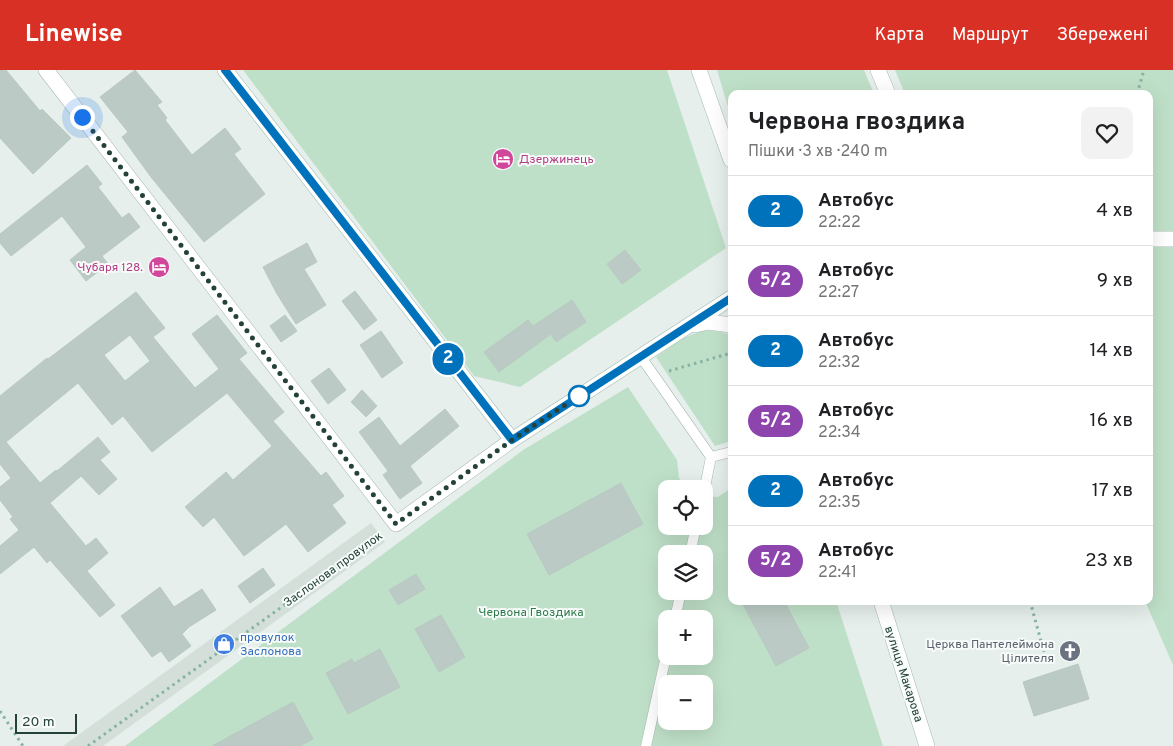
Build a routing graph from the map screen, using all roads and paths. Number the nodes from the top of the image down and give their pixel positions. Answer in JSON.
{"nodes":[{"id":1,"x":46,"y":70,"type":"edge"},
{"id":2,"x":225,"y":70,"type":"edge"},
{"id":3,"x":699,"y":70,"type":"edge"},
{"id":4,"x":878,"y":70,"type":"edge"},
{"id":5,"x":1144,"y":70,"type":"edge"},
{"id":6,"x":886,"y":90,"type":"edge"},
{"id":7,"x":1138,"y":90,"type":"edge"},
{"id":8,"x":728,"y":152,"type":"edge"},
{"id":9,"x":1153,"y":239,"type":"edge"},
{"id":10,"x":1173,"y":239,"type":"edge"},
{"id":11,"x":728,"y":300,"type":"edge"},
{"id":12,"x":728,"y":325,"type":"edge"},
{"id":13,"x":688,"y":326,"type":"junction"},
{"id":14,"x":728,"y":355,"type":"edge"},
{"id":15,"x":640,"y":357,"type":"junction"},
{"id":16,"x":654,"y":376,"type":"junction"},
{"id":17,"x":512,"y":440,"type":"junction"},
{"id":18,"x":728,"y":453,"type":"edge"},
{"id":19,"x":711,"y":458,"type":"junction"},
{"id":20,"x":706,"y":480,"type":"edge"},
{"id":21,"x":396,"y":524,"type":"junction"},
{"id":22,"x":882,"y":605,"type":"edge"},
{"id":23,"x":1031,"y":605,"type":"edge"},
{"id":24,"x":1044,"y":652,"type":"dead end"},
{"id":25,"x":664,"y":665,"type":"edge"},
{"id":26,"x":0,"y":711,"type":"edge"},
{"id":27,"x":22,"y":746,"type":"edge"},
{"id":28,"x":88,"y":746,"type":"edge"},
{"id":29,"x":646,"y":746,"type":"edge"},
{"id":30,"x":928,"y":746,"type":"edge"}],
"edges":[{"from":1,"to":21,"type":"main road"},
{"from":2,"to":17,"type":"main road"},
{"from":3,"to":8,"type":"main road"},
{"from":4,"to":6,"type":"main road"},
{"from":5,"to":7,"type":"path"},
{"from":9,"to":10,"type":"main road"},
{"from":11,"to":13,"type":"main road","name":"Заслонова провулок"},
{"from":12,"to":13,"type":"main road"},
{"from":13,"to":15,"type":"main road","name":"Заслонова провулок"},
{"from":14,"to":16,"type":"path"},
{"from":15,"to":16,"type":"lane"},
{"from":15,"to":17,"type":"main road","name":"Заслонова провулок"},
{"from":16,"to":19,"type":"lane"},
{"from":17,"to":21,"type":"main road","name":"Заслонова провулок"},
{"from":18,"to":19,"type":"lane"},
{"from":19,"to":20,"type":"lane"},
{"from":21,"to":28,"type":"path","name":"Заслонова провулок"},
{"from":22,"to":30,"type":"main road","name":"вулиця Макарова"},
{"from":23,"to":24,"type":"path"},
{"from":25,"to":29,"type":"lane"},
{"from":26,"to":27,"type":"path"}]}
